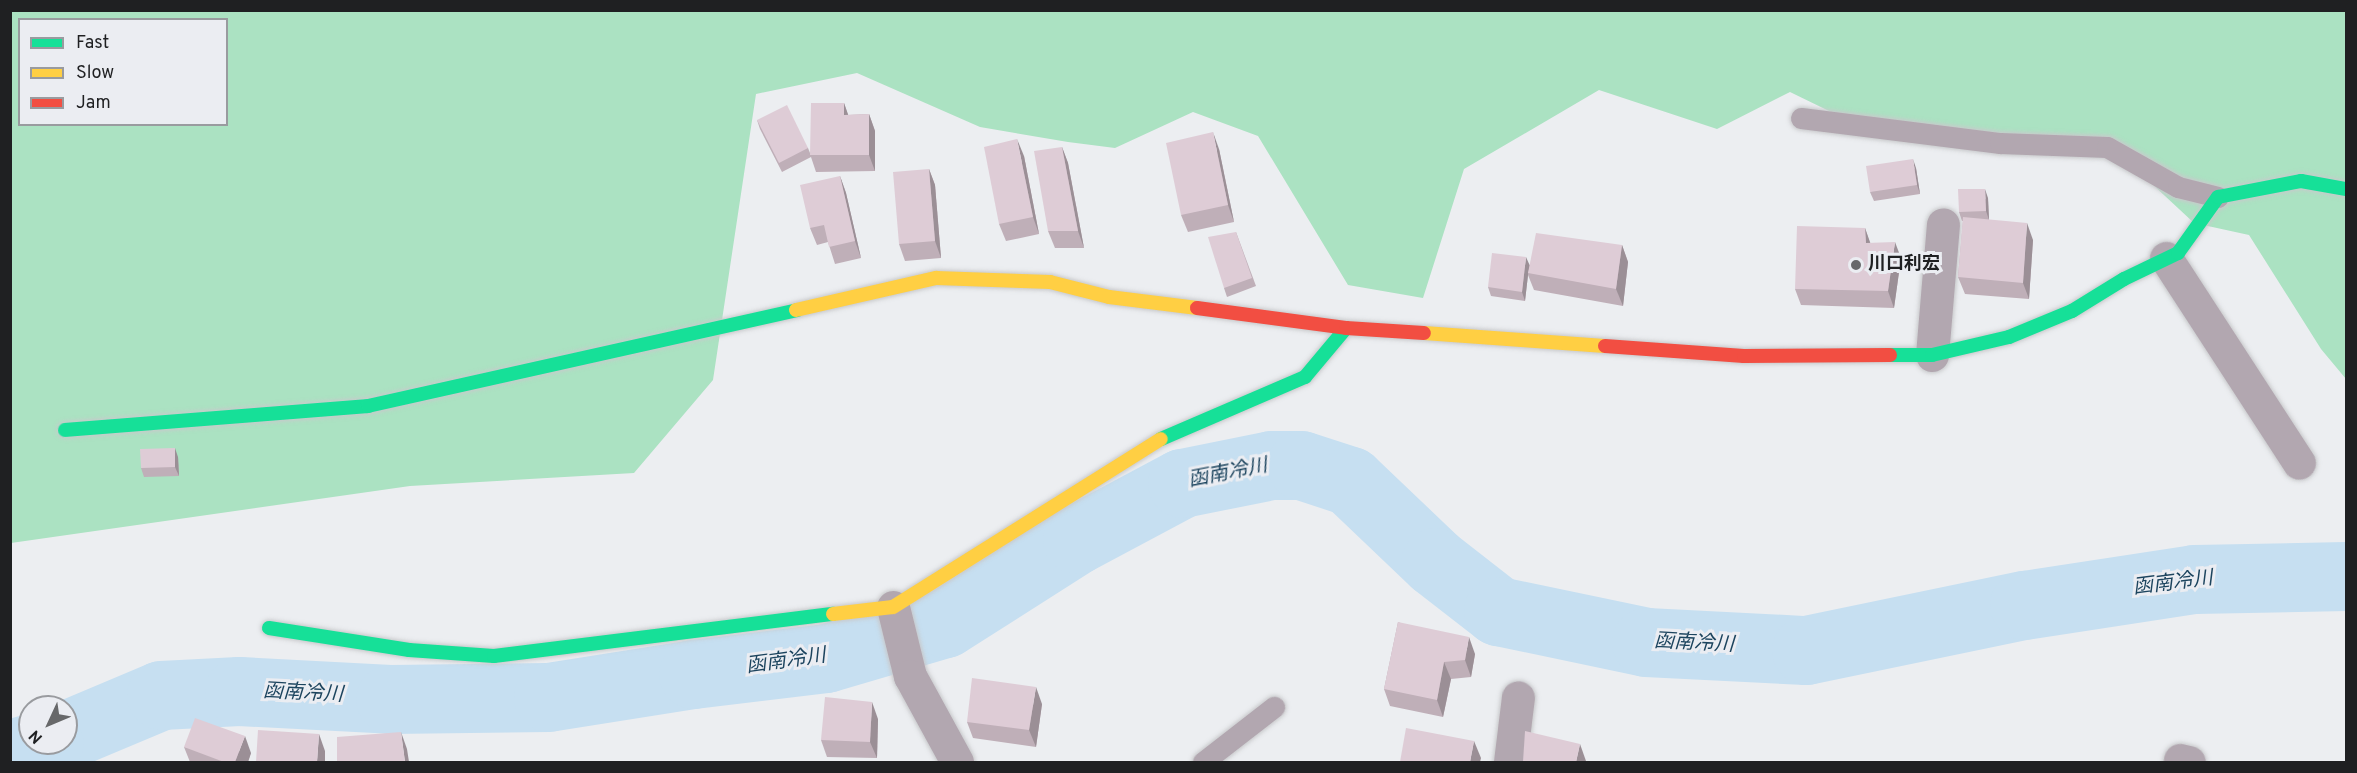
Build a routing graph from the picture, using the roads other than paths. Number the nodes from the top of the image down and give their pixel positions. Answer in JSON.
{"nodes":[{"id":1,"x":1801,"y":118,"type":"dead end"},
{"id":2,"x":2346,"y":189,"type":"edge"},
{"id":3,"x":2218,"y":196,"type":"junction"},
{"id":4,"x":1943,"y":224,"type":"dead end"},
{"id":5,"x":2166,"y":258,"type":"junction"},
{"id":6,"x":1346,"y":328,"type":"junction"},
{"id":7,"x":1932,"y":355,"type":"junction"},
{"id":8,"x":65,"y":430,"type":"dead end"},
{"id":9,"x":2299,"y":464,"type":"dead end"},
{"id":10,"x":893,"y":607,"type":"junction"},
{"id":11,"x":269,"y":628,"type":"dead end"},
{"id":12,"x":1518,"y":697,"type":"dead end"},
{"id":13,"x":1274,"y":707,"type":"dead end"},
{"id":14,"x":957,"y":762,"type":"edge"},
{"id":15,"x":1203,"y":762,"type":"edge"},
{"id":16,"x":1510,"y":762,"type":"edge"}],
"edges":[{"from":1,"to":3,"type":"lane"},
{"from":2,"to":3,"type":"street"},
{"from":3,"to":5,"type":"street"},
{"from":4,"to":7,"type":"street"},
{"from":5,"to":7,"type":"street"},
{"from":5,"to":9,"type":"street"},
{"from":6,"to":7,"type":"street"},
{"from":6,"to":8,"type":"street"},
{"from":6,"to":10,"type":"street"},
{"from":10,"to":11,"type":"street"},
{"from":10,"to":14,"type":"street"},
{"from":12,"to":16,"type":"street"},
{"from":13,"to":15,"type":"lane"}]}
